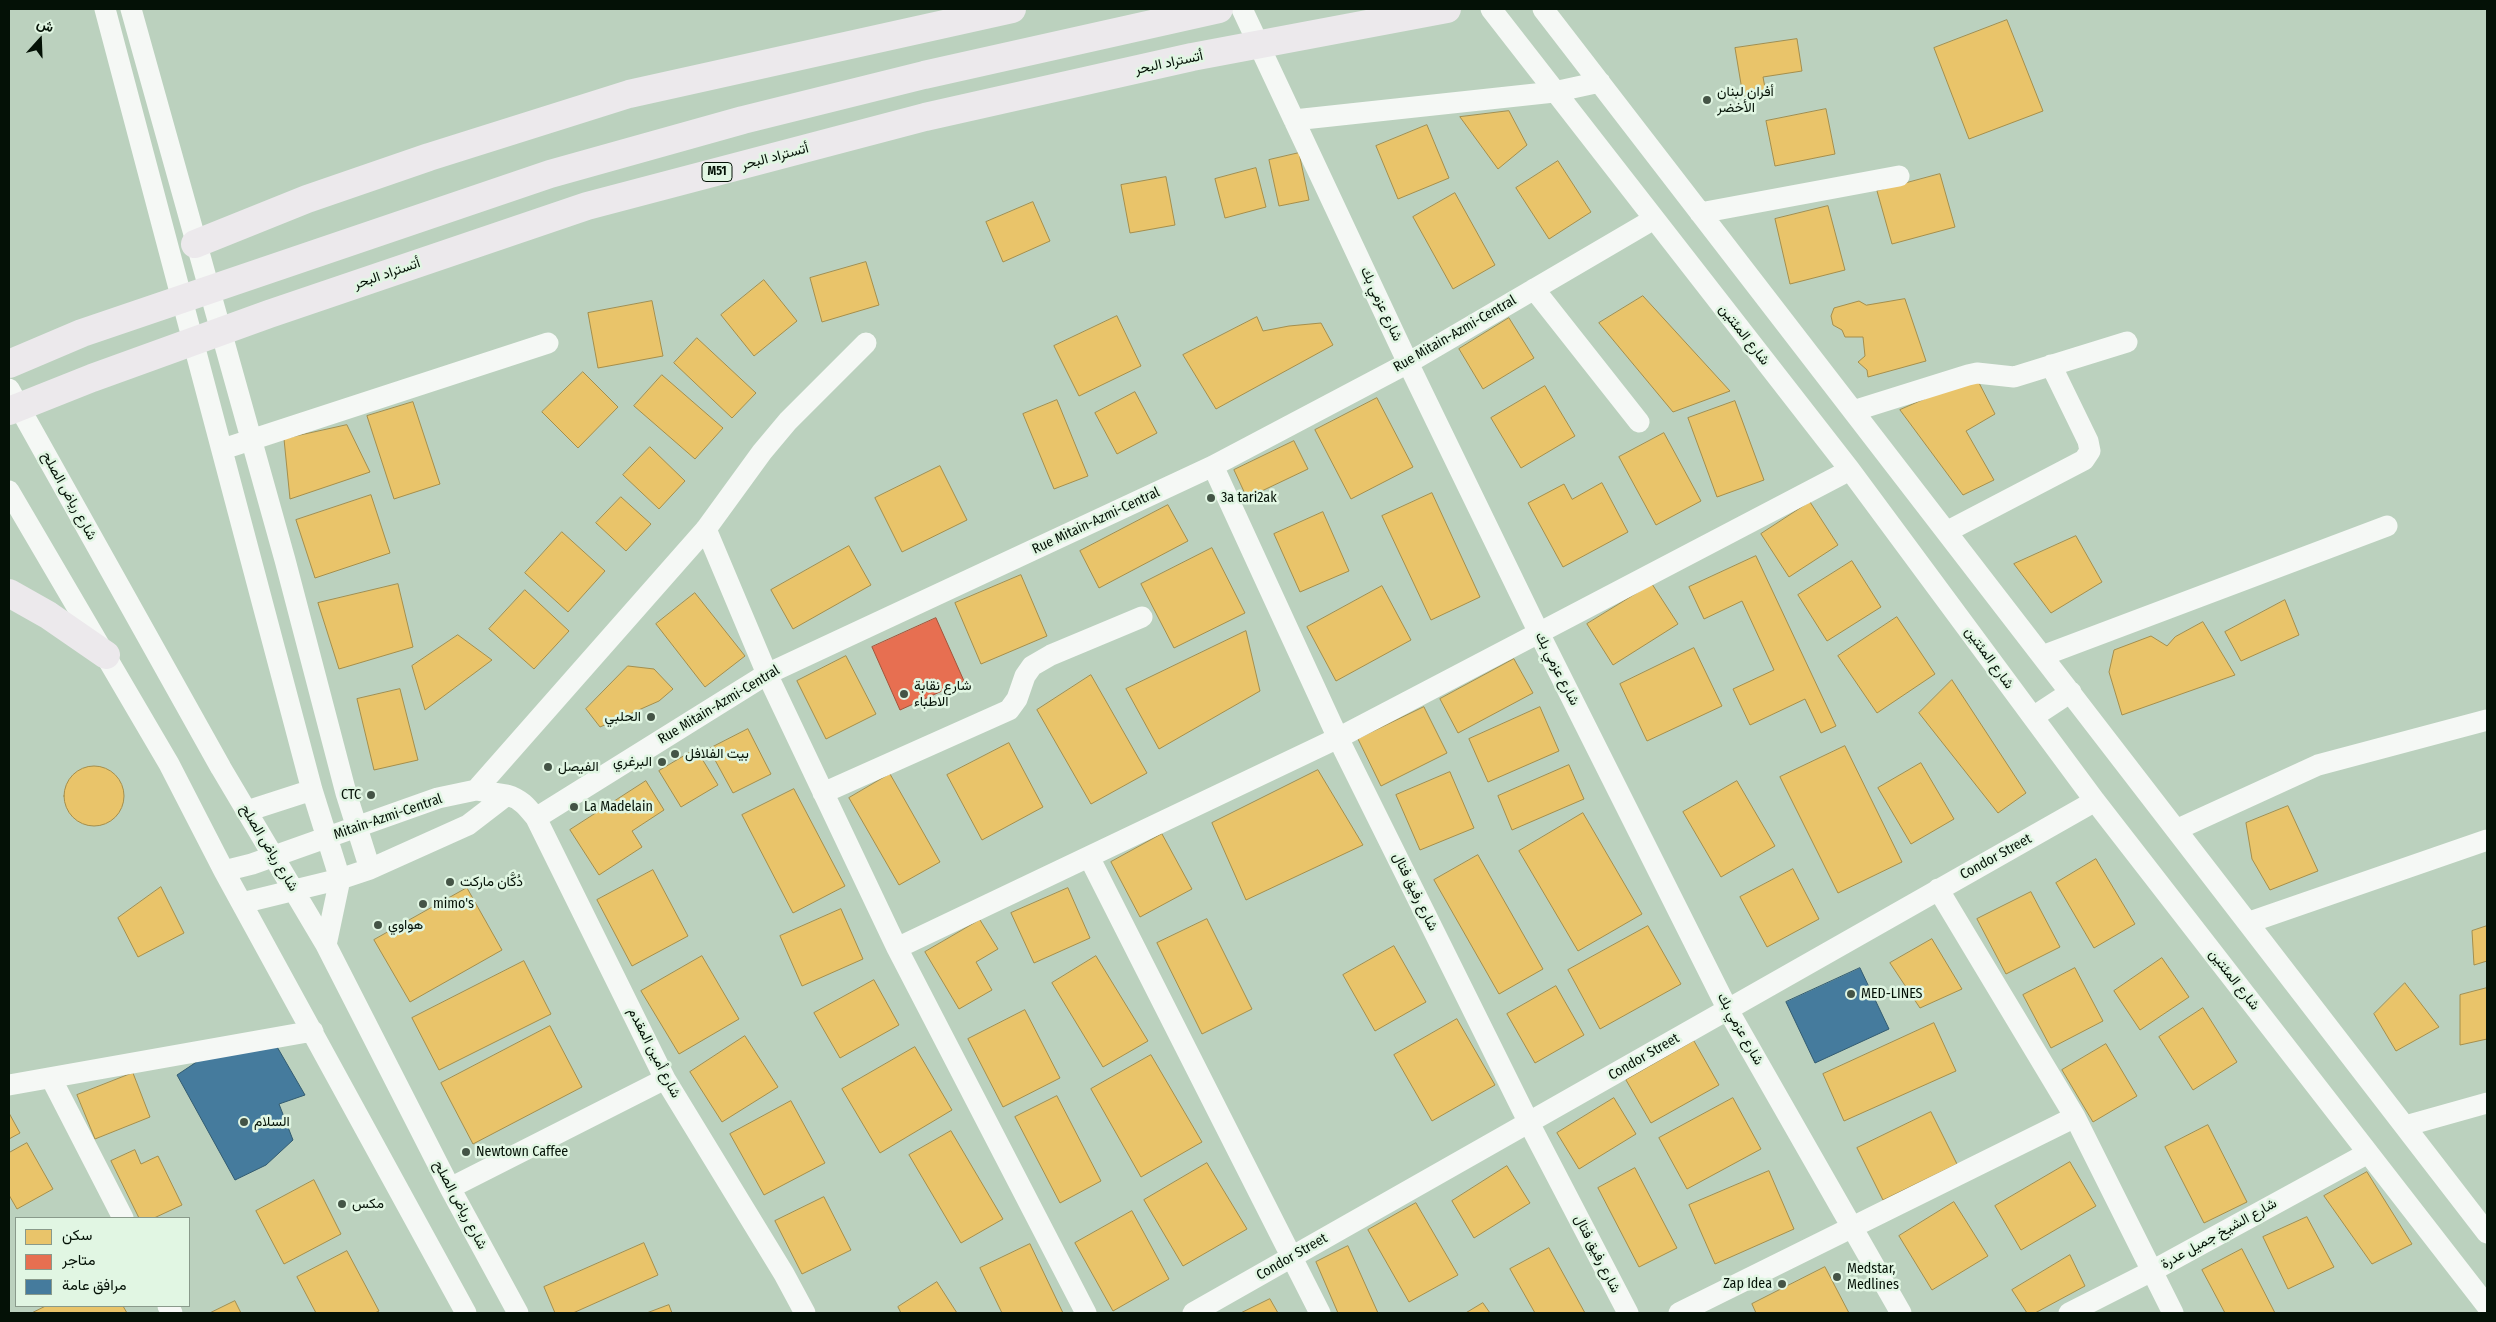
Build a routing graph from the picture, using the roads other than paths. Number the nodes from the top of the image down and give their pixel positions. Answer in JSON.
{"nodes":[{"id":1,"x":106,"y":9,"type":"edge"},
{"id":2,"x":131,"y":9,"type":"edge"},
{"id":3,"x":1012,"y":9,"type":"edge"},
{"id":4,"x":1219,"y":9,"type":"edge"},
{"id":5,"x":1242,"y":9,"type":"edge"},
{"id":6,"x":1447,"y":9,"type":"edge"},
{"id":7,"x":1491,"y":9,"type":"edge"},
{"id":8,"x":1543,"y":9,"type":"edge"},
{"id":9,"x":1600,"y":82,"type":"junction"},
{"id":10,"x":1554,"y":92,"type":"junction"},
{"id":11,"x":1294,"y":120,"type":"junction"},
{"id":12,"x":1899,"y":176,"type":"dead end"},
{"id":13,"x":1700,"y":213,"type":"junction"},
{"id":14,"x":1654,"y":219,"type":"junction"},
{"id":15,"x":195,"y":244,"type":"junction"},
{"id":16,"x":1534,"y":289,"type":"junction"},
{"id":17,"x":548,"y":342,"type":"dead end"},
{"id":18,"x":2127,"y":342,"type":"dead end"},
{"id":19,"x":866,"y":343,"type":"dead end"},
{"id":20,"x":1408,"y":363,"type":"junction"},
{"id":21,"x":9,"y":364,"type":"edge"},
{"id":22,"x":2051,"y":365,"type":"junction"},
{"id":23,"x":9,"y":389,"type":"edge"},
{"id":24,"x":9,"y":411,"type":"edge"},
{"id":25,"x":1853,"y":411,"type":"junction"},
{"id":26,"x":1639,"y":422,"type":"dead end"},
{"id":27,"x":251,"y":441,"type":"junction"},
{"id":28,"x":223,"y":449,"type":"junction"},
{"id":29,"x":1213,"y":466,"type":"junction"},
{"id":30,"x":1850,"y":470,"type":"junction"},
{"id":31,"x":9,"y":491,"type":"edge"},
{"id":32,"x":2387,"y":526,"type":"dead end"},
{"id":33,"x":706,"y":528,"type":"junction"},
{"id":34,"x":1946,"y":532,"type":"junction"},
{"id":35,"x":9,"y":592,"type":"edge"},
{"id":36,"x":1142,"y":616,"type":"dead end"},
{"id":37,"x":1539,"y":633,"type":"junction"},
{"id":38,"x":106,"y":654,"type":"junction"},
{"id":39,"x":2042,"y":656,"type":"junction"},
{"id":40,"x":767,"y":674,"type":"junction"},
{"id":41,"x":2071,"y":692,"type":"junction"},
{"id":42,"x":2032,"y":717,"type":"junction"},
{"id":43,"x":2487,"y":720,"type":"edge"},
{"id":44,"x":1338,"y":738,"type":"junction"},
{"id":45,"x":312,"y":790,"type":"junction"},
{"id":46,"x":476,"y":790,"type":"junction"},
{"id":47,"x":823,"y":793,"type":"junction"},
{"id":48,"x":507,"y":794,"type":"junction"},
{"id":49,"x":2095,"y":801,"type":"junction"},
{"id":50,"x":247,"y":811,"type":"junction"},
{"id":51,"x":536,"y":818,"type":"junction"},
{"id":52,"x":357,"y":827,"type":"junction"},
{"id":53,"x":2178,"y":829,"type":"junction"},
{"id":54,"x":328,"y":837,"type":"junction"},
{"id":55,"x":2487,"y":840,"type":"edge"},
{"id":56,"x":274,"y":857,"type":"junction"},
{"id":57,"x":1089,"y":857,"type":"junction"},
{"id":58,"x":370,"y":869,"type":"junction"},
{"id":59,"x":224,"y":871,"type":"junction"},
{"id":60,"x":340,"y":878,"type":"junction"},
{"id":61,"x":1938,"y":889,"type":"junction"},
{"id":62,"x":295,"y":890,"type":"junction"},
{"id":63,"x":242,"y":903,"type":"junction"},
{"id":64,"x":2250,"y":922,"type":"junction"},
{"id":65,"x":326,"y":945,"type":"junction"},
{"id":66,"x":897,"y":948,"type":"junction"},
{"id":67,"x":1728,"y":1010,"type":"junction"},
{"id":68,"x":313,"y":1031,"type":"junction"},
{"id":69,"x":51,"y":1078,"type":"junction"},
{"id":70,"x":665,"y":1079,"type":"junction"},
{"id":71,"x":9,"y":1084,"type":"edge"},
{"id":72,"x":2487,"y":1103,"type":"edge"},
{"id":73,"x":2075,"y":1117,"type":"junction"},
{"id":74,"x":1529,"y":1122,"type":"junction"},
{"id":75,"x":2405,"y":1126,"type":"junction"},
{"id":76,"x":2368,"y":1152,"type":"junction"},
{"id":77,"x":450,"y":1188,"type":"junction"},
{"id":78,"x":122,"y":1217,"type":"edge"},
{"id":79,"x":1853,"y":1226,"type":"junction"},
{"id":80,"x":2487,"y":1232,"type":"edge"},
{"id":81,"x":1292,"y":1258,"type":"junction"},
{"id":82,"x":2152,"y":1271,"type":"junction"},
{"id":83,"x":2487,"y":1306,"type":"edge"},
{"id":84,"x":466,"y":1313,"type":"edge"},
{"id":85,"x":518,"y":1313,"type":"edge"},
{"id":86,"x":805,"y":1313,"type":"edge"},
{"id":87,"x":1086,"y":1313,"type":"edge"},
{"id":88,"x":1193,"y":1313,"type":"edge"},
{"id":89,"x":1320,"y":1313,"type":"edge"},
{"id":90,"x":1628,"y":1313,"type":"edge"},
{"id":91,"x":1679,"y":1313,"type":"edge"},
{"id":92,"x":1901,"y":1313,"type":"edge"},
{"id":93,"x":2069,"y":1313,"type":"edge"},
{"id":94,"x":2173,"y":1313,"type":"edge"}],
"edges":[{"from":1,"to":28,"type":"street"},
{"from":2,"to":15,"type":"street"},
{"from":3,"to":15,"type":"highway"},
{"from":4,"to":21,"type":"highway"},
{"from":5,"to":11,"type":"street","name":"شارع عزمي بك"},
{"from":6,"to":24,"type":"highway","name":"أتستراد البحر","number":"M51"},
{"from":7,"to":10,"type":"street","name":"شارع المئتين"},
{"from":8,"to":9,"type":"street"},
{"from":9,"to":10,"type":"street"},
{"from":9,"to":13,"type":"street"},
{"from":10,"to":11,"type":"street"},
{"from":10,"to":14,"type":"street","name":"شارع المئتين"},
{"from":11,"to":20,"type":"street","name":"شارع عزمي بك"},
{"from":12,"to":13,"type":"street"},
{"from":13,"to":25,"type":"street"},
{"from":14,"to":16,"type":"street","name":"Rue Mitain-Azmi-Central"},
{"from":14,"to":30,"type":"street","name":"شارع المئتين"},
{"from":15,"to":27,"type":"street"},
{"from":16,"to":20,"type":"street","name":"Rue Mitain-Azmi-Central"},
{"from":16,"to":26,"type":"street"},
{"from":17,"to":27,"type":"street"},
{"from":18,"to":22,"type":"street"},
{"from":19,"to":33,"type":"street"},
{"from":20,"to":29,"type":"street","name":"Rue Mitain-Azmi-Central"},
{"from":20,"to":37,"type":"street","name":"شارع عزمي بك"},
{"from":22,"to":25,"type":"street"},
{"from":22,"to":34,"type":"street"},
{"from":23,"to":50,"type":"street","name":"شارع رياض الصلح"},
{"from":25,"to":34,"type":"street"},
{"from":27,"to":28,"type":"street"},
{"from":27,"to":52,"type":"street"},
{"from":28,"to":45,"type":"street"},
{"from":29,"to":40,"type":"street","name":"Rue Mitain-Azmi-Central"},
{"from":29,"to":44,"type":"street","name":"شارع رفيق فتال"},
{"from":30,"to":37,"type":"street"},
{"from":30,"to":42,"type":"street","name":"شارع المئتين"},
{"from":31,"to":38,"type":"street"},
{"from":32,"to":39,"type":"street"},
{"from":33,"to":40,"type":"street"},
{"from":33,"to":46,"type":"street"},
{"from":34,"to":39,"type":"street"},
{"from":35,"to":38,"type":"highway"},
{"from":36,"to":47,"type":"street"},
{"from":37,"to":44,"type":"street"},
{"from":37,"to":67,"type":"street","name":"شارع عزمي بك"},
{"from":38,"to":59,"type":"street"},
{"from":39,"to":41,"type":"street"},
{"from":40,"to":47,"type":"street"},
{"from":40,"to":51,"type":"street","name":"Rue Mitain-Azmi-Central"},
{"from":41,"to":42,"type":"street"},
{"from":41,"to":53,"type":"street"},
{"from":42,"to":49,"type":"street","name":"شارع المئتين"},
{"from":43,"to":53,"type":"street"},
{"from":44,"to":57,"type":"street"},
{"from":44,"to":74,"type":"street","name":"شارع رفيق فتال"},
{"from":45,"to":50,"type":"street"},
{"from":45,"to":54,"type":"street"},
{"from":46,"to":48,"type":"street","name":"Mitain-Azmi-Central"},
{"from":46,"to":52,"type":"street","name":"Mitain-Azmi-Central"},
{"from":47,"to":66,"type":"street"},
{"from":48,"to":51,"type":"street","name":"شارع أمين المقدم"},
{"from":48,"to":58,"type":"street"},
{"from":49,"to":61,"type":"street","name":"Condor Street"},
{"from":49,"to":76,"type":"street","name":"شارع المئتين"},
{"from":50,"to":56,"type":"street","name":"شارع رياض الصلح"},
{"from":51,"to":70,"type":"street","name":"شارع أمين المقدم"},
{"from":52,"to":54,"type":"street","name":"Mitain-Azmi-Central"},
{"from":52,"to":58,"type":"street"},
{"from":53,"to":64,"type":"street"},
{"from":54,"to":56,"type":"street","name":"Mitain-Azmi-Central"},
{"from":54,"to":60,"type":"street"},
{"from":55,"to":64,"type":"street"},
{"from":56,"to":59,"type":"street","name":"Mitain-Azmi-Central"},
{"from":56,"to":62,"type":"street","name":"شارع رياض الصلح"},
{"from":57,"to":66,"type":"street"},
{"from":57,"to":81,"type":"street"},
{"from":58,"to":60,"type":"street"},
{"from":59,"to":63,"type":"street"},
{"from":60,"to":62,"type":"street"},
{"from":60,"to":65,"type":"street"},
{"from":61,"to":67,"type":"street","name":"Condor Street"},
{"from":61,"to":73,"type":"street"},
{"from":62,"to":63,"type":"street"},
{"from":62,"to":65,"type":"street","name":"شارع رياض الصلح"},
{"from":63,"to":68,"type":"street"},
{"from":64,"to":75,"type":"street"},
{"from":65,"to":77,"type":"street","name":"شارع رياض الصلح"},
{"from":66,"to":87,"type":"street"},
{"from":67,"to":74,"type":"street","name":"Condor Street"},
{"from":67,"to":79,"type":"street","name":"شارع عزمي بك"},
{"from":68,"to":69,"type":"street"},
{"from":68,"to":84,"type":"street"},
{"from":69,"to":71,"type":"street"},
{"from":69,"to":78,"type":"street"},
{"from":70,"to":77,"type":"street"},
{"from":70,"to":86,"type":"street","name":"شارع أمين المقدم"},
{"from":72,"to":75,"type":"street"},
{"from":73,"to":79,"type":"street"},
{"from":73,"to":82,"type":"street"},
{"from":74,"to":81,"type":"street","name":"Condor Street"},
{"from":74,"to":90,"type":"street","name":"شارع رفيق فتال"},
{"from":75,"to":80,"type":"street"},
{"from":76,"to":82,"type":"street","name":"شارع الشيخ جميل عدرة"},
{"from":76,"to":83,"type":"street","name":"شارع المئتين"},
{"from":77,"to":85,"type":"street","name":"شارع رياض الصلح"},
{"from":79,"to":91,"type":"street"},
{"from":79,"to":92,"type":"street","name":"شارع عزمي بك"},
{"from":81,"to":88,"type":"street","name":"Condor Street"},
{"from":81,"to":89,"type":"street"},
{"from":82,"to":93,"type":"street","name":"شارع الشيخ جميل عدرة"},
{"from":82,"to":94,"type":"street"}]}
